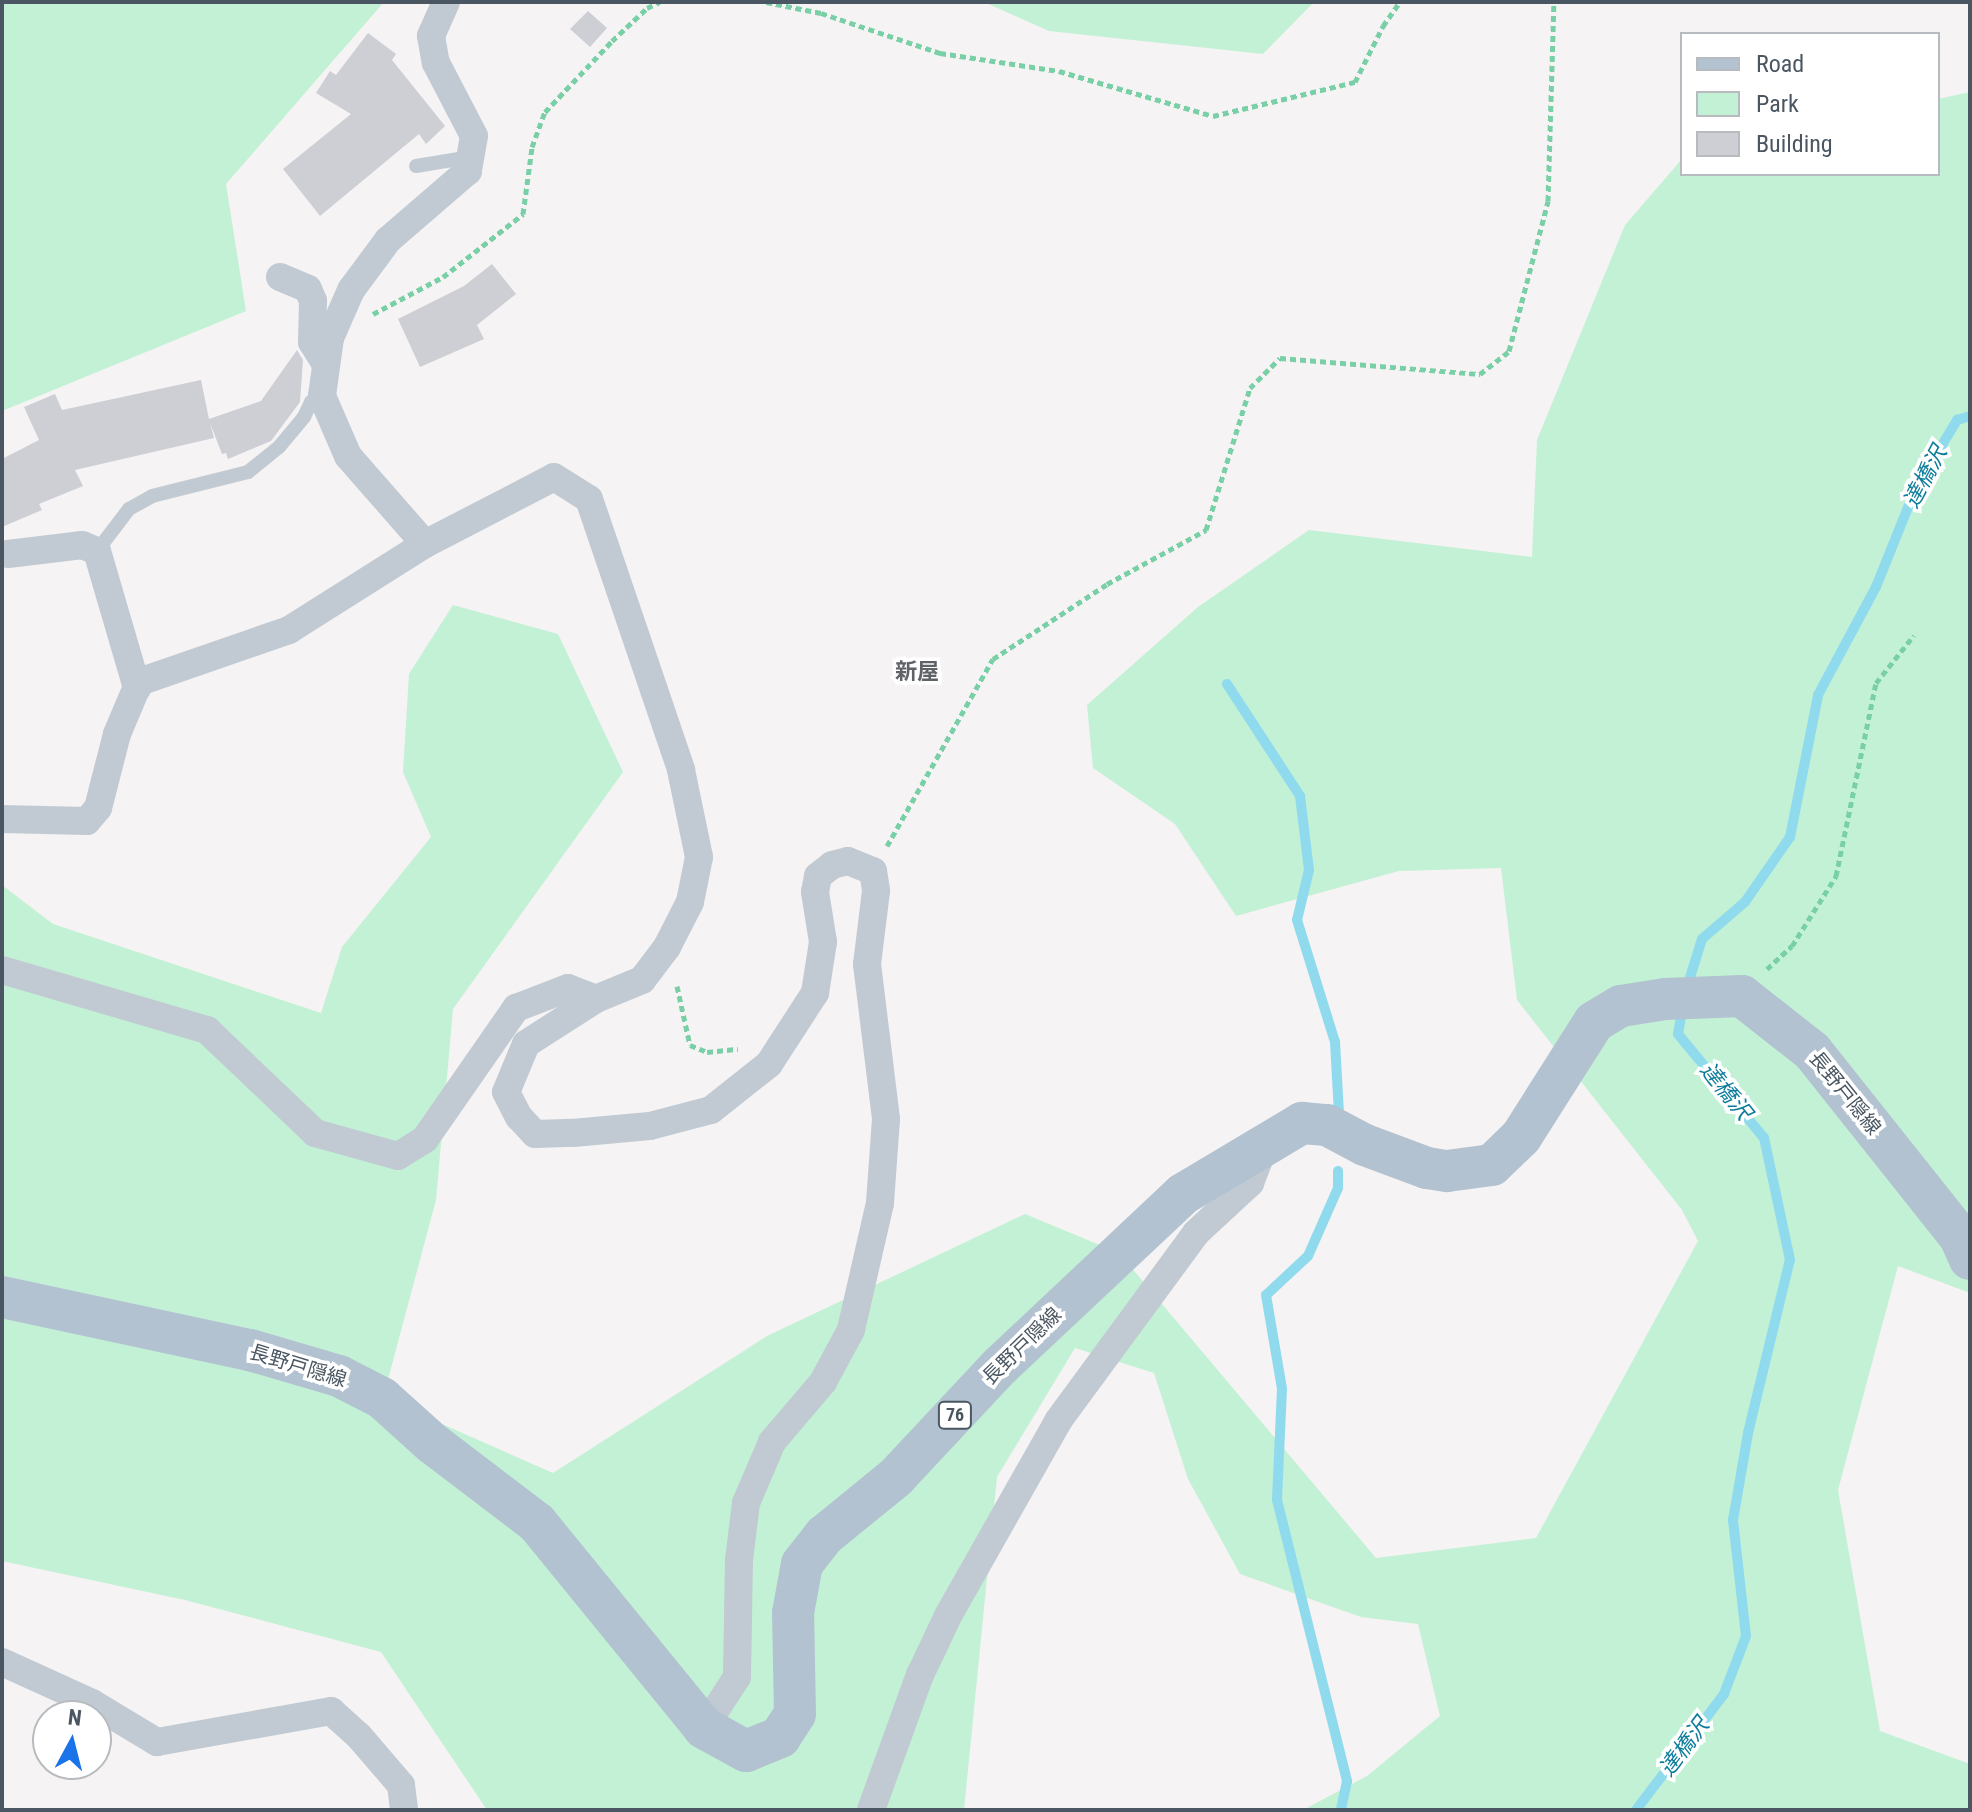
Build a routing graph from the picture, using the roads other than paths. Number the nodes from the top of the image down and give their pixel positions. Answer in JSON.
{"nodes":[{"id":1,"x":446,"y":2,"type":"edge"},
{"id":2,"x":471,"y":157,"type":"junction"},
{"id":3,"x":416,"y":166,"type":"dead end"},
{"id":4,"x":280,"y":277,"type":"dead end"},
{"id":5,"x":327,"y":350,"type":"junction"},
{"id":6,"x":322,"y":396,"type":"junction"},
{"id":7,"x":425,"y":544,"type":"junction"},
{"id":8,"x":97,"y":551,"type":"junction"},
{"id":9,"x":8,"y":554,"type":"dead end"},
{"id":10,"x":137,"y":688,"type":"junction"},
{"id":11,"x":2,"y":819,"type":"edge"},
{"id":12,"x":2,"y":970,"type":"edge"},
{"id":13,"x":596,"y":999,"type":"junction"},
{"id":14,"x":1263,"y":1149,"type":"junction"},
{"id":15,"x":1970,"y":1259,"type":"edge"},
{"id":16,"x":2,"y":1297,"type":"edge"},
{"id":17,"x":2,"y":1662,"type":"edge"},
{"id":18,"x":704,"y":1728,"type":"junction"},
{"id":19,"x":404,"y":1810,"type":"edge"},
{"id":20,"x":871,"y":1810,"type":"edge"}],
"edges":[{"from":1,"to":2,"type":"street"},
{"from":2,"to":3,"type":"lane"},
{"from":2,"to":5,"type":"street"},
{"from":4,"to":5,"type":"street"},
{"from":5,"to":6,"type":"street"},
{"from":6,"to":7,"type":"street"},
{"from":6,"to":8,"type":"lane"},
{"from":7,"to":10,"type":"street"},
{"from":7,"to":13,"type":"street"},
{"from":8,"to":9,"type":"street"},
{"from":8,"to":10,"type":"street"},
{"from":10,"to":11,"type":"street"},
{"from":12,"to":13,"type":"street"},
{"from":13,"to":18,"type":"street"},
{"from":14,"to":15,"type":"main road","name":"長野戸隠線","number":"76"},
{"from":14,"to":18,"type":"main road","name":"長野戸隠線","number":"76"},
{"from":14,"to":20,"type":"street"},
{"from":16,"to":18,"type":"main road","name":"長野戸隠線","number":"76"},
{"from":17,"to":19,"type":"street"}]}
